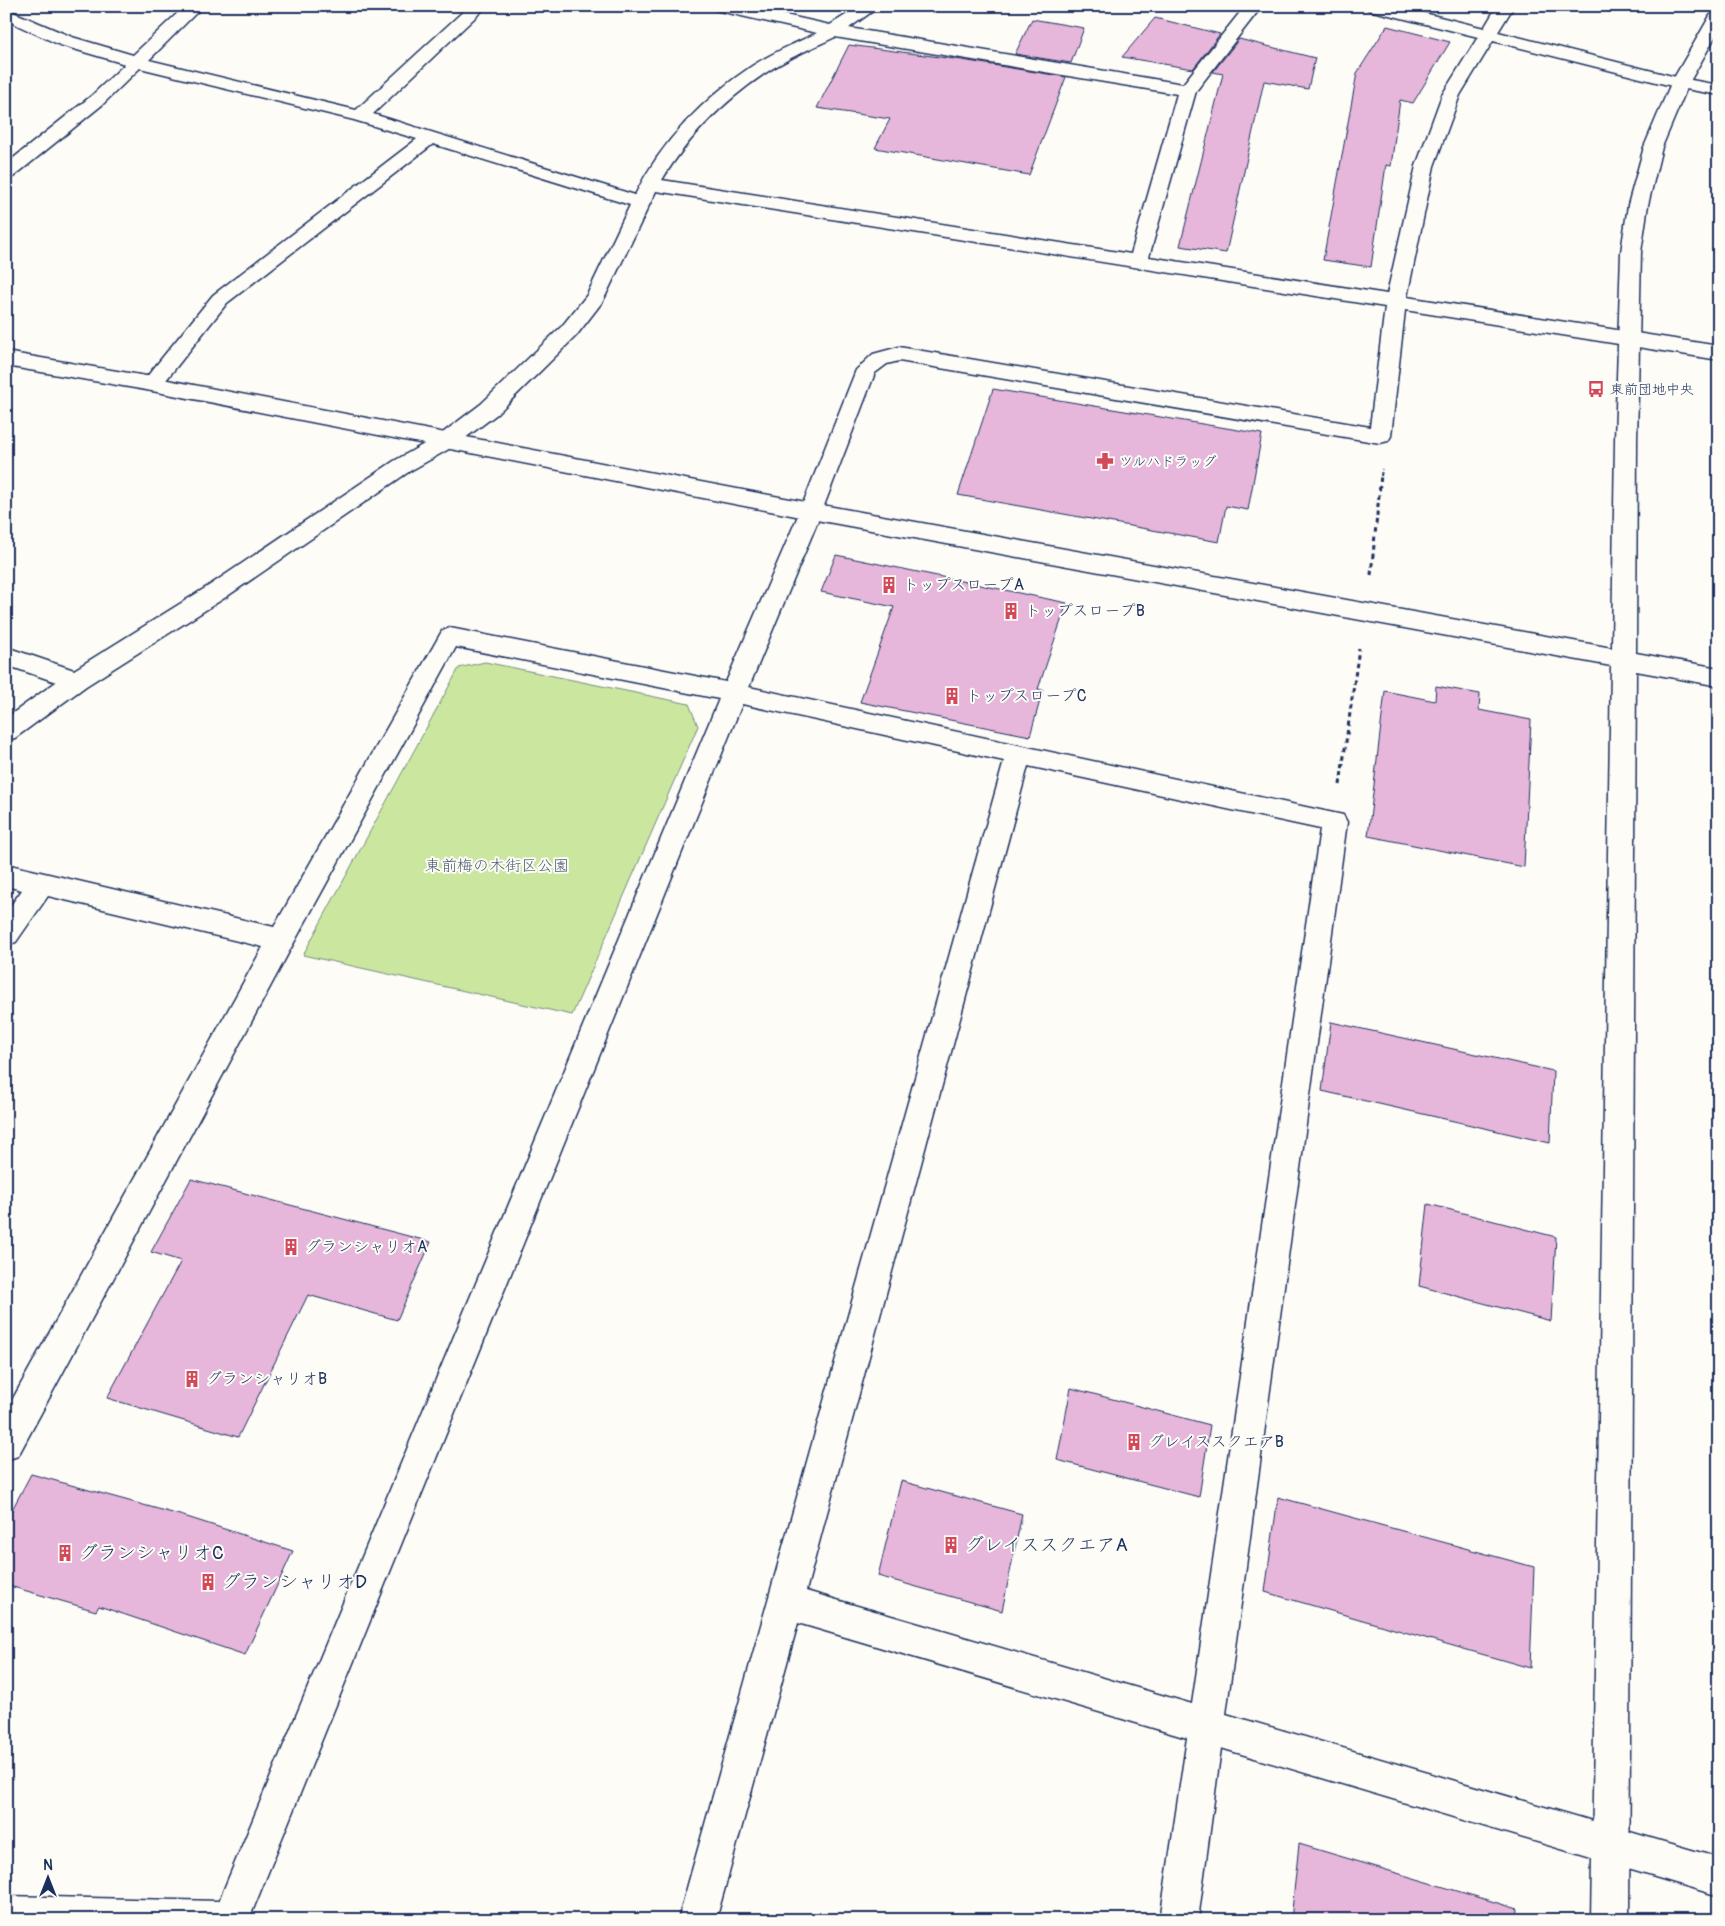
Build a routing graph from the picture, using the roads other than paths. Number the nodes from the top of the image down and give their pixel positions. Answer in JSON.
{"nodes":[{"id":1,"x":195,"y":6,"type":"edge"},
{"id":2,"x":479,"y":6,"type":"edge"},
{"id":3,"x":722,"y":6,"type":"edge"},
{"id":4,"x":872,"y":6,"type":"edge"},
{"id":5,"x":1254,"y":6,"type":"edge"},
{"id":6,"x":1375,"y":6,"type":"edge"},
{"id":7,"x":1506,"y":6,"type":"edge"},
{"id":8,"x":6,"y":14,"type":"edge"},
{"id":9,"x":1719,"y":14,"type":"edge"},
{"id":10,"x":834,"y":30,"type":"junction"},
{"id":11,"x":1487,"y":35,"type":"junction"},
{"id":12,"x":137,"y":62,"type":"junction"},
{"id":13,"x":1680,"y":83,"type":"junction"},
{"id":14,"x":1187,"y":90,"type":"junction"},
{"id":15,"x":1719,"y":90,"type":"edge"},
{"id":16,"x":360,"y":116,"type":"junction"},
{"id":17,"x":430,"y":138,"type":"junction"},
{"id":18,"x":6,"y":173,"type":"edge"},
{"id":19,"x":646,"y":194,"type":"junction"},
{"id":20,"x":1138,"y":262,"type":"junction"},
{"id":21,"x":1396,"y":301,"type":"junction"},
{"id":22,"x":1629,"y":339,"type":"junction"},
{"id":23,"x":1719,"y":353,"type":"edge"},
{"id":24,"x":8,"y":361,"type":"edge"},
{"id":25,"x":152,"y":384,"type":"junction"},
{"id":26,"x":448,"y":440,"type":"junction"},
{"id":27,"x":811,"y":511,"type":"junction"},
{"id":28,"x":6,"y":656,"type":"edge"},
{"id":29,"x":1624,"y":658,"type":"junction"},
{"id":30,"x":1719,"y":677,"type":"edge"},
{"id":31,"x":77,"y":680,"type":"junction"},
{"id":32,"x":734,"y":693,"type":"junction"},
{"id":33,"x":6,"y":731,"type":"edge"},
{"id":34,"x":1018,"y":756,"type":"junction"},
{"id":35,"x":6,"y":875,"type":"edge"},
{"id":36,"x":40,"y":884,"type":"junction"},
{"id":37,"x":6,"y":934,"type":"edge"},
{"id":38,"x":281,"y":940,"type":"junction"},
{"id":39,"x":6,"y":1444,"type":"edge"},
{"id":40,"x":786,"y":1602,"type":"junction"},
{"id":41,"x":1205,"y":1726,"type":"junction"},
{"id":42,"x":1610,"y":1845,"type":"junction"},
{"id":43,"x":1719,"y":1877,"type":"edge"},
{"id":44,"x":6,"y":1915,"type":"edge"},
{"id":45,"x":231,"y":1920,"type":"edge"},
{"id":46,"x":697,"y":1920,"type":"edge"},
{"id":47,"x":1179,"y":1920,"type":"edge"},
{"id":48,"x":1610,"y":1920,"type":"edge"}],
"edges":[{"from":1,"to":12,"type":"street"},
{"from":2,"to":16,"type":"street"},
{"from":3,"to":10,"type":"street"},
{"from":4,"to":10,"type":"street"},
{"from":5,"to":14,"type":"street"},
{"from":6,"to":11,"type":"street"},
{"from":7,"to":11,"type":"street"},
{"from":8,"to":12,"type":"street"},
{"from":9,"to":13,"type":"street"},
{"from":10,"to":14,"type":"street"},
{"from":10,"to":19,"type":"street"},
{"from":11,"to":13,"type":"street"},
{"from":11,"to":21,"type":"street"},
{"from":12,"to":16,"type":"street"},
{"from":12,"to":18,"type":"street"},
{"from":13,"to":15,"type":"street"},
{"from":13,"to":22,"type":"street"},
{"from":14,"to":20,"type":"street"},
{"from":16,"to":17,"type":"street"},
{"from":17,"to":19,"type":"street"},
{"from":17,"to":25,"type":"street"},
{"from":19,"to":20,"type":"street"},
{"from":19,"to":26,"type":"street"},
{"from":20,"to":21,"type":"street"},
{"from":21,"to":22,"type":"street"},
{"from":21,"to":27,"type":"street"},
{"from":22,"to":23,"type":"street"},
{"from":22,"to":29,"type":"street"},
{"from":24,"to":25,"type":"street"},
{"from":25,"to":26,"type":"street"},
{"from":26,"to":27,"type":"street"},
{"from":26,"to":31,"type":"street"},
{"from":27,"to":29,"type":"street"},
{"from":27,"to":32,"type":"street"},
{"from":28,"to":31,"type":"street"},
{"from":29,"to":30,"type":"street"},
{"from":29,"to":42,"type":"street"},
{"from":31,"to":33,"type":"street"},
{"from":32,"to":34,"type":"street"},
{"from":32,"to":38,"type":"street"},
{"from":32,"to":45,"type":"street"},
{"from":34,"to":40,"type":"street"},
{"from":34,"to":41,"type":"street"},
{"from":35,"to":36,"type":"street"},
{"from":36,"to":37,"type":"street"},
{"from":36,"to":38,"type":"street"},
{"from":38,"to":39,"type":"street"},
{"from":40,"to":41,"type":"street"},
{"from":40,"to":46,"type":"street"},
{"from":41,"to":42,"type":"street"},
{"from":41,"to":47,"type":"street"},
{"from":42,"to":43,"type":"street"},
{"from":42,"to":48,"type":"street"},
{"from":44,"to":45,"type":"street"}]}
